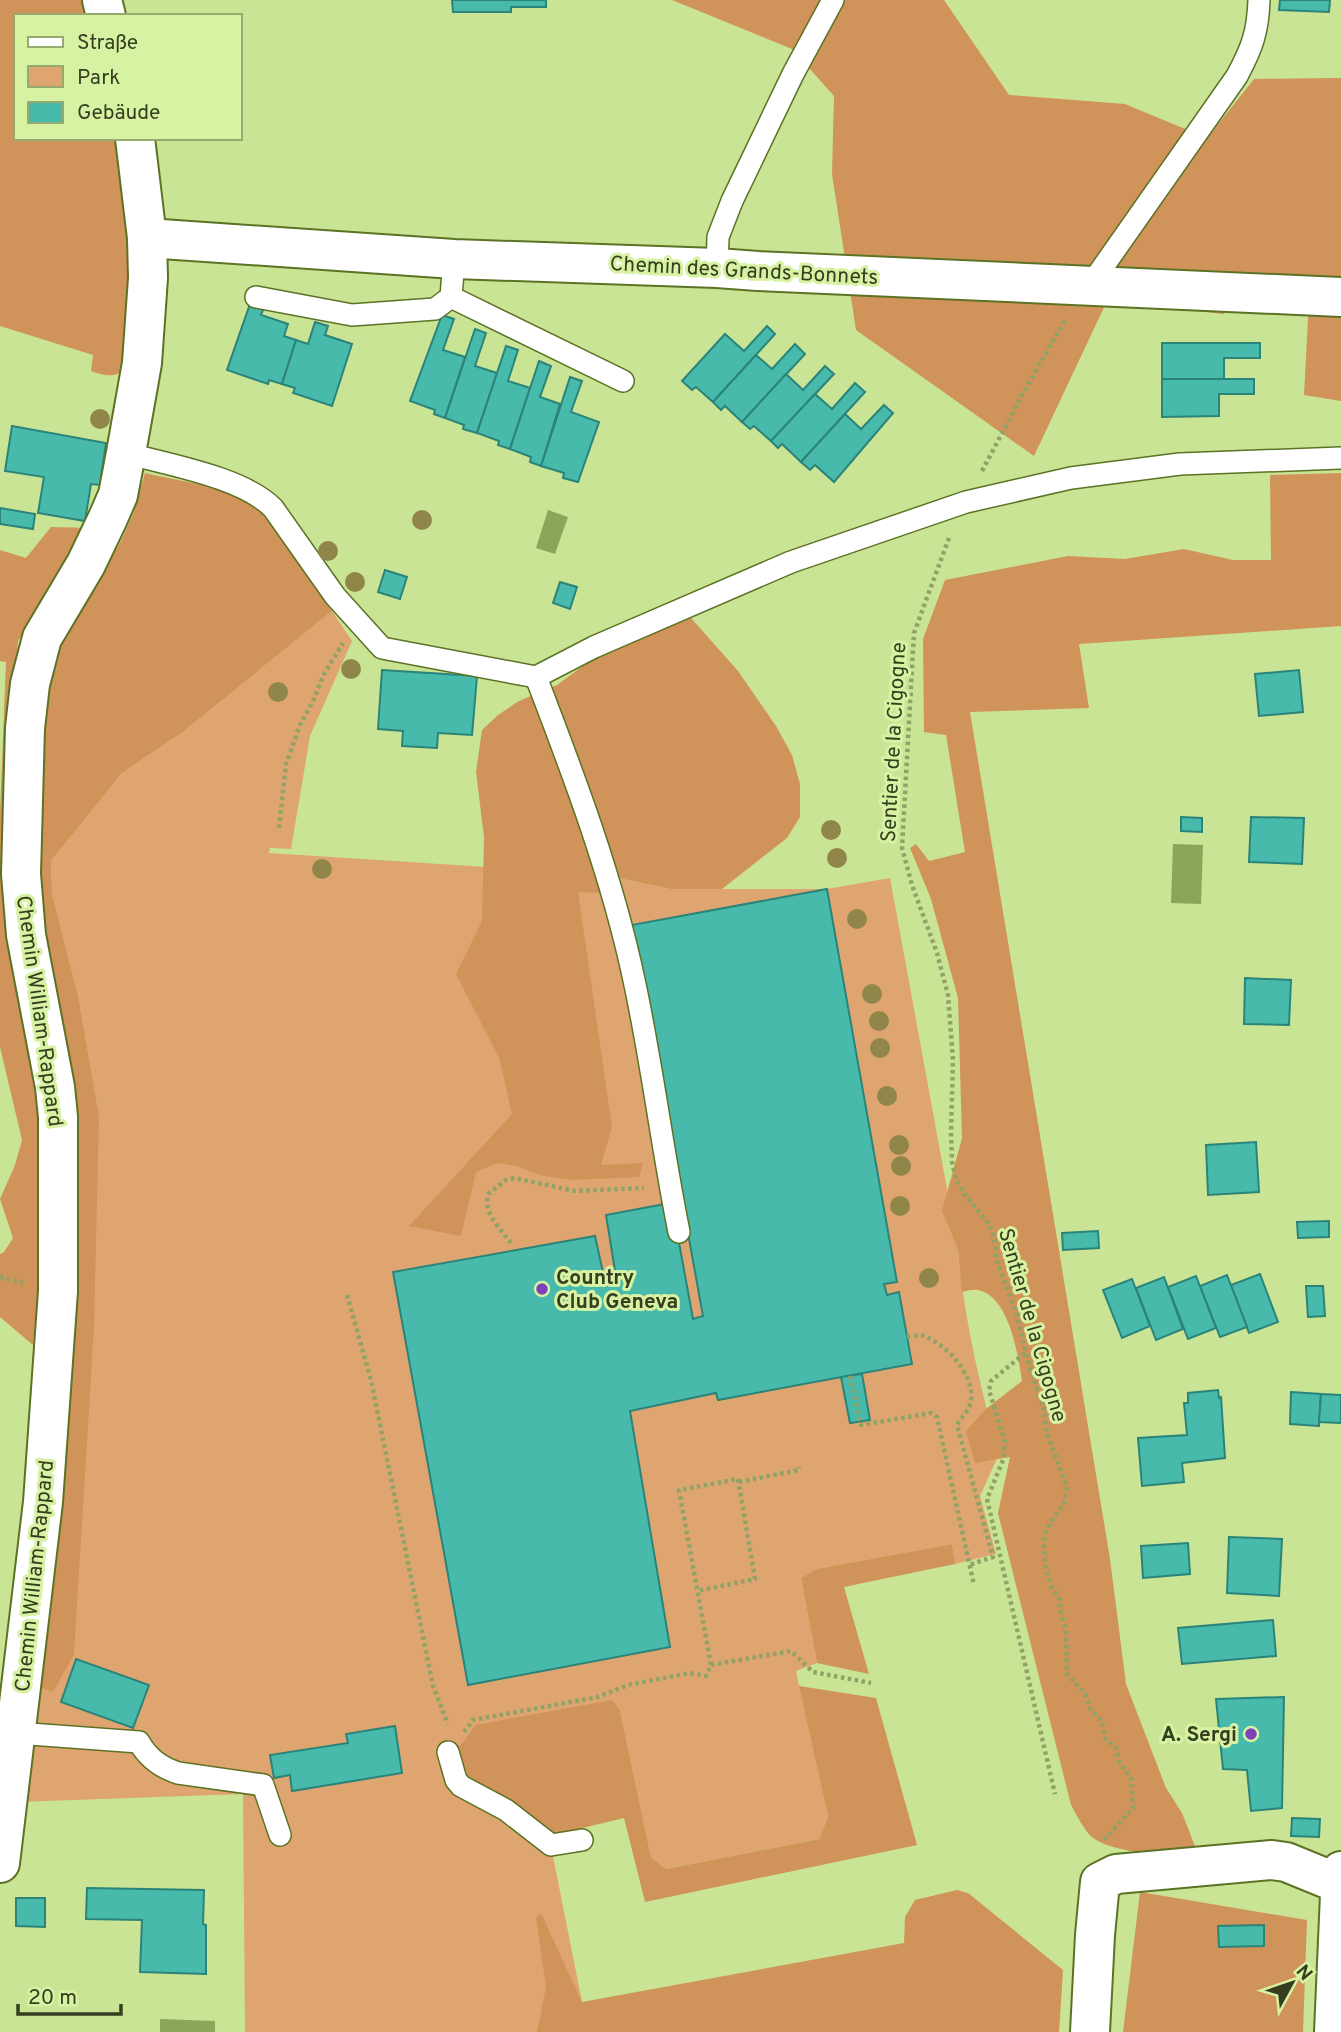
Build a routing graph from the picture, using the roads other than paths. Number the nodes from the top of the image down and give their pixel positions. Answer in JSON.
{"nodes":[{"id":1,"x":833,"y":0,"type":"edge"},
{"id":2,"x":1259,"y":0,"type":"edge"},
{"id":3,"x":135,"y":140,"type":"edge"},
{"id":4,"x":147,"y":238,"type":"junction"},
{"id":5,"x":454,"y":259,"type":"junction"},
{"id":6,"x":717,"y":268,"type":"junction"},
{"id":7,"x":1091,"y":284,"type":"junction"},
{"id":8,"x":256,"y":297,"type":"dead end"},
{"id":9,"x":451,"y":297,"type":"junction"},
{"id":10,"x":1341,"y":297,"type":"edge"},
{"id":11,"x":623,"y":381,"type":"dead end"},
{"id":12,"x":126,"y":453,"type":"junction"},
{"id":13,"x":1341,"y":458,"type":"edge"},
{"id":14,"x":536,"y":677,"type":"junction"},
{"id":15,"x":679,"y":1232,"type":"dead end"},
{"id":16,"x":16,"y":1733,"type":"junction"},
{"id":17,"x":448,"y":1752,"type":"road end"},
{"id":18,"x":280,"y":1835,"type":"dead end"},
{"id":19,"x":582,"y":1840,"type":"dead end"},
{"id":20,"x":0,"y":1863,"type":"edge"},
{"id":21,"x":1341,"y":1871,"type":"edge"},
{"id":22,"x":1340,"y":1884,"type":"edge"},
{"id":23,"x":1090,"y":2032,"type":"edge"},
{"id":24,"x":1334,"y":2032,"type":"edge"}],
"edges":[{"from":1,"to":6,"type":"lane"},
{"from":2,"to":7,"type":"lane"},
{"from":3,"to":4,"type":"street","name":"Chemin William-Rappard"},
{"from":4,"to":5,"type":"street","name":"Chemin des Grands-Bonnets"},
{"from":4,"to":12,"type":"street","name":"Chemin William-Rappard"},
{"from":5,"to":6,"type":"street","name":"Chemin des Grands-Bonnets"},
{"from":5,"to":9,"type":"lane"},
{"from":6,"to":7,"type":"street","name":"Chemin des Grands-Bonnets"},
{"from":7,"to":10,"type":"street","name":"Chemin des Grands-Bonnets"},
{"from":8,"to":9,"type":"lane"},
{"from":9,"to":11,"type":"lane"},
{"from":12,"to":14,"type":"lane"},
{"from":12,"to":16,"type":"street","name":"Chemin William-Rappard"},
{"from":13,"to":14,"type":"lane"},
{"from":14,"to":15,"type":"lane"},
{"from":16,"to":18,"type":"lane"},
{"from":16,"to":20,"type":"street","name":"Chemin William-Rappard"},
{"from":17,"to":19,"type":"lane"},
{"from":21,"to":22,"type":"street"},
{"from":22,"to":23,"type":"street"},
{"from":22,"to":24,"type":"street"}]}
